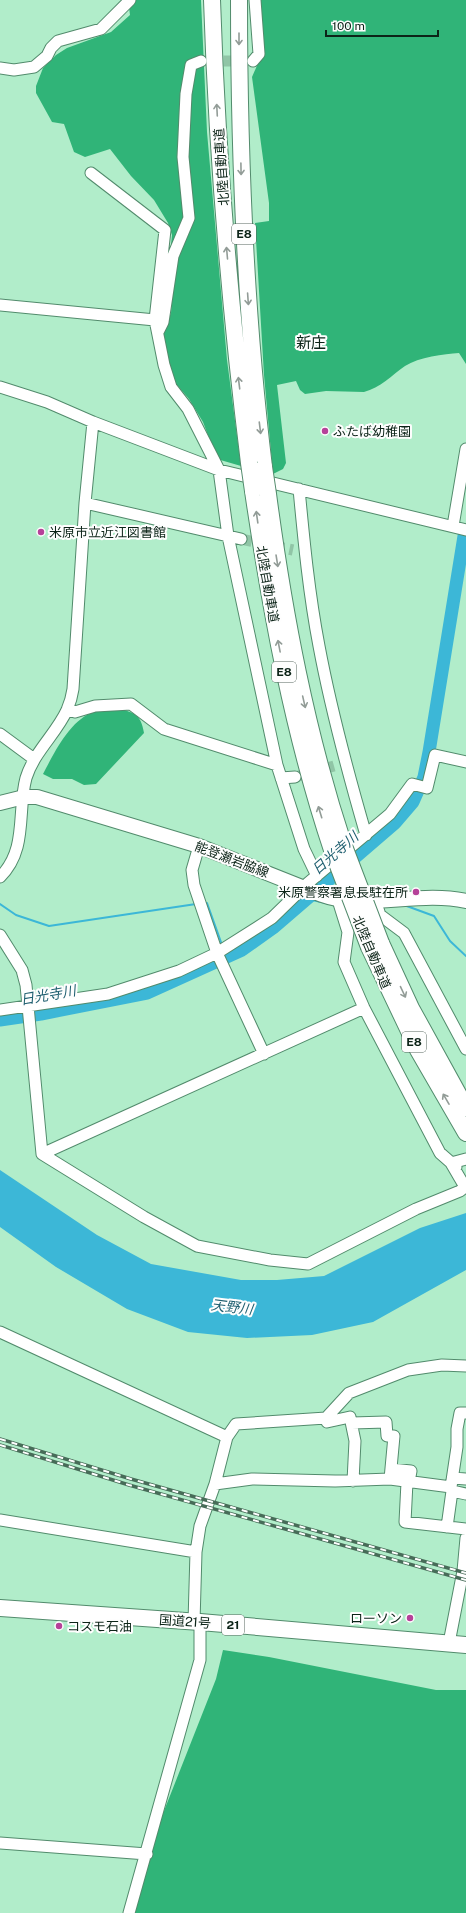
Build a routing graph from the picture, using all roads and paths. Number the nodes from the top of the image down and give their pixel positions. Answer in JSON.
{"nodes":[{"id":1,"x":130,"y":0,"type":"edge"},
{"id":2,"x":212,"y":0,"type":"edge"},
{"id":3,"x":239,"y":0,"type":"edge"},
{"id":4,"x":254,"y":0,"type":"edge"},
{"id":5,"x":201,"y":61,"type":"dead end"},
{"id":6,"x":253,"y":61,"type":"dead end"},
{"id":7,"x":0,"y":68,"type":"edge"},
{"id":8,"x":90,"y":173,"type":"dead end"},
{"id":9,"x":0,"y":305,"type":"edge"},
{"id":10,"x":155,"y":320,"type":"junction"},
{"id":11,"x":158,"y":332,"type":"junction"},
{"id":12,"x":0,"y":387,"type":"edge"},
{"id":13,"x":94,"y":422,"type":"junction"},
{"id":14,"x":466,"y":449,"type":"edge"},
{"id":15,"x":257,"y":465,"type":"junction"},
{"id":16,"x":219,"y":470,"type":"junction"},
{"id":17,"x":299,"y":489,"type":"junction"},
{"id":18,"x":85,"y":503,"type":"junction"},
{"id":19,"x":453,"y":526,"type":"junction"},
{"id":20,"x":466,"y":530,"type":"edge"},
{"id":21,"x":228,"y":536,"type":"junction"},
{"id":22,"x":241,"y":539,"type":"tunnel mouth"},
{"id":23,"x":293,"y":550,"type":"tunnel mouth"},
{"id":24,"x":305,"y":552,"type":"junction"},
{"id":25,"x":68,"y":710,"type":"junction"},
{"id":26,"x":0,"y":734,"type":"edge"},
{"id":27,"x":34,"y":759,"type":"junction"},
{"id":28,"x":466,"y":762,"type":"edge"},
{"id":29,"x":277,"y":765,"type":"junction"},
{"id":30,"x":294,"y":777,"type":"tunnel mouth"},
{"id":31,"x":281,"y":778,"type":"junction"},
{"id":32,"x":24,"y":797,"type":"junction"},
{"id":33,"x":0,"y":803,"type":"edge"},
{"id":34,"x":366,"y":835,"type":"junction"},
{"id":35,"x":199,"y":846,"type":"junction"},
{"id":36,"x":317,"y":876,"type":"junction"},
{"id":37,"x":0,"y":877,"type":"edge"},
{"id":38,"x":306,"y":889,"type":"junction"},
{"id":39,"x":338,"y":900,"type":"junction"},
{"id":40,"x":375,"y":900,"type":"junction"},
{"id":41,"x":466,"y":901,"type":"edge"},
{"id":42,"x":0,"y":935,"type":"edge"},
{"id":43,"x":375,"y":945,"type":"junction"},
{"id":44,"x":217,"y":953,"type":"junction"},
{"id":45,"x":28,"y":1008,"type":"junction"},
{"id":46,"x":364,"y":1008,"type":"junction"},
{"id":47,"x":0,"y":1010,"type":"edge"},
{"id":48,"x":466,"y":1049,"type":"edge"},
{"id":49,"x":264,"y":1054,"type":"junction"},
{"id":50,"x":466,"y":1108,"type":"edge"},
{"id":51,"x":466,"y":1133,"type":"edge"},
{"id":52,"x":42,"y":1154,"type":"junction"},
{"id":53,"x":466,"y":1159,"type":"edge"},
{"id":54,"x":451,"y":1163,"type":"junction"},
{"id":55,"x":466,"y":1175,"type":"edge"},
{"id":56,"x":0,"y":1332,"type":"edge"},
{"id":57,"x":466,"y":1366,"type":"edge"},
{"id":58,"x":466,"y":1413,"type":"edge"},
{"id":59,"x":326,"y":1418,"type":"junction"},
{"id":60,"x":352,"y":1423,"type":"junction"},
{"id":61,"x":227,"y":1437,"type":"junction"},
{"id":62,"x":391,"y":1474,"type":"junction"},
{"id":63,"x":466,"y":1480,"type":"edge"},
{"id":64,"x":353,"y":1481,"type":"junction"},
{"id":65,"x":408,"y":1482,"type":"junction"},
{"id":66,"x":215,"y":1484,"type":"junction"},
{"id":67,"x":452,"y":1485,"type":"junction"},
{"id":68,"x":466,"y":1494,"type":"edge"},
{"id":69,"x":0,"y":1520,"type":"edge"},
{"id":70,"x":447,"y":1527,"type":"junction"},
{"id":71,"x":466,"y":1529,"type":"edge"},
{"id":72,"x":466,"y":1538,"type":"edge"},
{"id":73,"x":196,"y":1552,"type":"junction"},
{"id":74,"x":0,"y":1608,"type":"edge"},
{"id":75,"x":197,"y":1622,"type":"junction"},
{"id":76,"x":449,"y":1643,"type":"junction"},
{"id":77,"x":466,"y":1645,"type":"edge"},
{"id":78,"x":0,"y":1843,"type":"edge"},
{"id":79,"x":146,"y":1854,"type":"junction"},
{"id":80,"x":130,"y":1913,"type":"edge"}],
"edges":[{"from":1,"to":7,"type":"street"},
{"from":15,"to":2,"type":"highway","name":"北陸自動車道","number":"E8","one_way":true},
{"from":3,"to":15,"type":"highway","name":"北陸自動車道","number":"E8","one_way":true},
{"from":4,"to":6,"type":"street"},
{"from":5,"to":11,"type":"street"},
{"from":8,"to":10,"type":"street"},
{"from":9,"to":10,"type":"street"},
{"from":10,"to":11,"type":"street"},
{"from":11,"to":16,"type":"street"},
{"from":12,"to":13,"type":"street"},
{"from":13,"to":16,"type":"street"},
{"from":13,"to":18,"type":"street"},
{"from":14,"to":19,"type":"street"},
{"from":15,"to":43,"type":"highway","name":"北陸自動車道","number":"E8","bridge":true},
{"from":16,"to":17,"type":"street"},
{"from":16,"to":21,"type":"street"},
{"from":17,"to":19,"type":"street"},
{"from":17,"to":24,"type":"street"},
{"from":18,"to":21,"type":"street"},
{"from":18,"to":25,"type":"street"},
{"from":19,"to":20,"type":"street"},
{"from":21,"to":22,"type":"street"},
{"from":21,"to":29,"type":"street"},
{"from":23,"to":24,"type":"street"},
{"from":24,"to":34,"type":"street"},
{"from":25,"to":27,"type":"street"},
{"from":25,"to":29,"type":"street"},
{"from":26,"to":27,"type":"street"},
{"from":27,"to":32,"type":"street"},
{"from":28,"to":34,"type":"street"},
{"from":29,"to":31,"type":"street"},
{"from":30,"to":31,"type":"street"},
{"from":31,"to":36,"type":"street"},
{"from":32,"to":33,"type":"main road","name":"能登瀬岩脇線"},
{"from":32,"to":35,"type":"main road","name":"能登瀬岩脇線"},
{"from":32,"to":37,"type":"street"},
{"from":34,"to":36,"type":"street"},
{"from":35,"to":38,"type":"main road","name":"能登瀬岩脇線"},
{"from":35,"to":44,"type":"street"},
{"from":36,"to":38,"type":"street"},
{"from":38,"to":39,"type":"main road","name":"能登瀬岩脇線"},
{"from":38,"to":44,"type":"street"},
{"from":39,"to":40,"type":"main road","name":"能登瀬岩脇線"},
{"from":39,"to":46,"type":"street"},
{"from":40,"to":41,"type":"main road","name":"能登瀬岩脇線"},
{"from":40,"to":48,"type":"street"},
{"from":42,"to":45,"type":"street"},
{"from":43,"to":50,"type":"highway","name":"北陸自動車道","number":"E8","one_way":true},
{"from":51,"to":43,"type":"highway","name":"北陸自動車道","number":"E8","one_way":true},
{"from":44,"to":45,"type":"street"},
{"from":44,"to":49,"type":"street"},
{"from":45,"to":47,"type":"street"},
{"from":45,"to":52,"type":"street"},
{"from":46,"to":49,"type":"street"},
{"from":46,"to":54,"type":"street"},
{"from":49,"to":52,"type":"street"},
{"from":52,"to":54,"type":"street"},
{"from":53,"to":54,"type":"street"},
{"from":54,"to":55,"type":"street"},
{"from":56,"to":61,"type":"street"},
{"from":57,"to":59,"type":"street"},
{"from":58,"to":67,"type":"street"},
{"from":59,"to":60,"type":"street"},
{"from":59,"to":61,"type":"street"},
{"from":60,"to":62,"type":"street"},
{"from":60,"to":64,"type":"street"},
{"from":61,"to":66,"type":"street"},
{"from":62,"to":64,"type":"street"},
{"from":62,"to":65,"type":"street"},
{"from":63,"to":67,"type":"street"},
{"from":64,"to":66,"type":"street"},
{"from":65,"to":67,"type":"street"},
{"from":65,"to":70,"type":"street"},
{"from":66,"to":73,"type":"street"},
{"from":67,"to":68,"type":"street"},
{"from":67,"to":70,"type":"street"},
{"from":69,"to":73,"type":"street"},
{"from":70,"to":71,"type":"street"},
{"from":72,"to":76,"type":"street"},
{"from":73,"to":75,"type":"street"},
{"from":74,"to":75,"type":"highway","name":"国道21号","number":"21"},
{"from":75,"to":76,"type":"highway","name":"国道21号","number":"21"},
{"from":75,"to":79,"type":"street"},
{"from":76,"to":77,"type":"highway","name":"国道21号","number":"21"},
{"from":78,"to":79,"type":"street"},
{"from":79,"to":80,"type":"street"}]}
